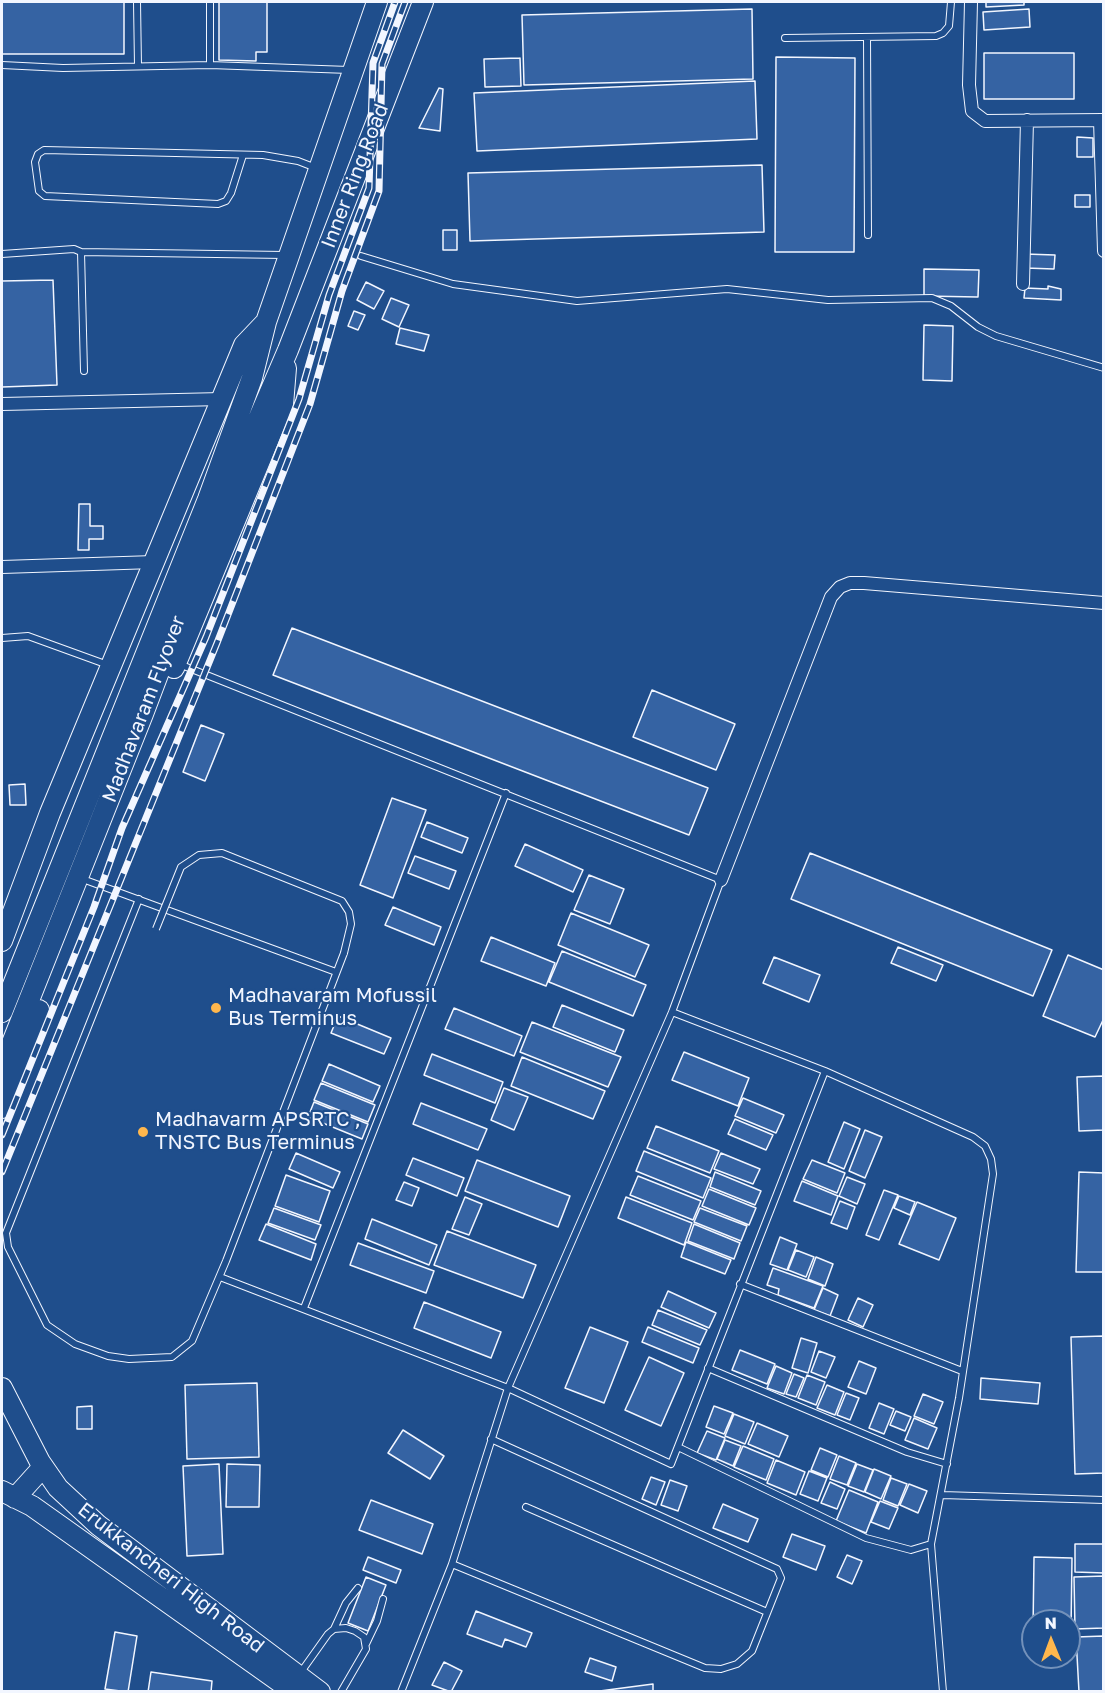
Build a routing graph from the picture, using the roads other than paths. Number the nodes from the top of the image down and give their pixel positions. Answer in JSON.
{"nodes":[{"id":1,"x":137,"y":2,"type":"edge"},
{"id":2,"x":210,"y":2,"type":"edge"},
{"id":3,"x":377,"y":2,"type":"edge"},
{"id":4,"x":423,"y":2,"type":"edge"},
{"id":5,"x":951,"y":2,"type":"edge"},
{"id":6,"x":971,"y":2,"type":"edge"},
{"id":7,"x":867,"y":37,"type":"junction"},
{"id":8,"x":785,"y":38,"type":"dead end"},
{"id":9,"x":2,"y":65,"type":"edge"},
{"id":10,"x":210,"y":65,"type":"junction"},
{"id":11,"x":138,"y":66,"type":"junction"},
{"id":12,"x":353,"y":70,"type":"junction"},
{"id":13,"x":1028,"y":120,"type":"junction"},
{"id":14,"x":1102,"y":120,"type":"edge"},
{"id":15,"x":243,"y":155,"type":"junction"},
{"id":16,"x":320,"y":170,"type":"junction"},
{"id":17,"x":868,"y":234,"type":"dead end"},
{"id":18,"x":1104,"y":251,"type":"edge"},
{"id":19,"x":81,"y":252,"type":"junction"},
{"id":20,"x":2,"y":254,"type":"edge"},
{"id":21,"x":290,"y":255,"type":"junction"},
{"id":22,"x":362,"y":256,"type":"dead end"},
{"id":23,"x":1023,"y":284,"type":"dead end"},
{"id":24,"x":266,"y":322,"type":"junction"},
{"id":25,"x":288,"y":350,"type":"junction"},
{"id":26,"x":1104,"y":369,"type":"edge"},
{"id":27,"x":84,"y":371,"type":"dead end"},
{"id":28,"x":222,"y":399,"type":"junction"},
{"id":29,"x":2,"y":404,"type":"edge"},
{"id":30,"x":154,"y":562,"type":"junction"},
{"id":31,"x":2,"y":567,"type":"edge"},
{"id":32,"x":1104,"y":603,"type":"edge"},
{"id":33,"x":2,"y":638,"type":"edge"},
{"id":34,"x":176,"y":663,"type":"junction"},
{"id":35,"x":111,"y":666,"type":"junction"},
{"id":36,"x":506,"y":793,"type":"junction"},
{"id":37,"x":721,"y":880,"type":"junction"},
{"id":38,"x":88,"y":881,"type":"junction"},
{"id":39,"x":139,"y":899,"type":"junction"},
{"id":40,"x":156,"y":928,"type":"dead end"},
{"id":41,"x":2,"y":941,"type":"edge"},
{"id":42,"x":336,"y":972,"type":"junction"},
{"id":43,"x":2,"y":1012,"type":"edge"},
{"id":44,"x":672,"y":1012,"type":"junction"},
{"id":45,"x":2,"y":1068,"type":"edge"},
{"id":46,"x":825,"y":1071,"type":"junction"},
{"id":47,"x":2,"y":1108,"type":"edge"},
{"id":48,"x":220,"y":1277,"type":"junction"},
{"id":49,"x":740,"y":1284,"type":"junction"},
{"id":50,"x":303,"y":1308,"type":"junction"},
{"id":51,"x":708,"y":1368,"type":"junction"},
{"id":52,"x":962,"y":1371,"type":"junction"},
{"id":53,"x":2,"y":1388,"type":"edge"},
{"id":54,"x":508,"y":1388,"type":"junction"},
{"id":55,"x":491,"y":1438,"type":"junction"},
{"id":56,"x":678,"y":1447,"type":"junction"},
{"id":57,"x":947,"y":1464,"type":"junction"},
{"id":58,"x":43,"y":1467,"type":"junction"},
{"id":59,"x":8,"y":1494,"type":"edge"},
{"id":60,"x":942,"y":1495,"type":"junction"},
{"id":61,"x":1104,"y":1500,"type":"edge"},
{"id":62,"x":526,"y":1507,"type":"dead end"},
{"id":63,"x":931,"y":1544,"type":"junction"},
{"id":64,"x":452,"y":1564,"type":"junction"},
{"id":65,"x":358,"y":1588,"type":"dead end"},
{"id":66,"x":383,"y":1599,"type":"dead end"},
{"id":67,"x":767,"y":1612,"type":"junction"},
{"id":68,"x":334,"y":1629,"type":"junction"},
{"id":69,"x":366,"y":1644,"type":"junction"},
{"id":70,"x":291,"y":1686,"type":"edge"},
{"id":71,"x":320,"y":1692,"type":"edge"},
{"id":72,"x":341,"y":1692,"type":"edge"},
{"id":73,"x":401,"y":1692,"type":"edge"},
{"id":74,"x":943,"y":1692,"type":"edge"}],
"edges":[{"from":1,"to":11,"type":"lane"},
{"from":2,"to":10,"type":"lane"},
{"from":3,"to":12,"type":"main road","name":"Inner Ring Road"},
{"from":4,"to":25,"type":"main road","name":"Inner Ring Road"},
{"from":5,"to":7,"type":"lane"},
{"from":6,"to":13,"type":"street"},
{"from":7,"to":8,"type":"lane"},
{"from":7,"to":17,"type":"lane"},
{"from":9,"to":11,"type":"lane"},
{"from":10,"to":11,"type":"lane"},
{"from":10,"to":12,"type":"lane"},
{"from":12,"to":16,"type":"main road","name":"Inner Ring Road"},
{"from":13,"to":14,"type":"street"},
{"from":13,"to":23,"type":"street"},
{"from":14,"to":18,"type":"street"},
{"from":15,"to":15,"type":"lane"},
{"from":15,"to":16,"type":"lane"},
{"from":16,"to":21,"type":"main road","name":"Inner Ring Road"},
{"from":19,"to":20,"type":"lane"},
{"from":19,"to":21,"type":"lane"},
{"from":19,"to":27,"type":"lane"},
{"from":21,"to":24,"type":"main road","name":"Inner Ring Road"},
{"from":22,"to":26,"type":"lane"},
{"from":24,"to":28,"type":"main road"},
{"from":24,"to":43,"type":"main road","name":"Madhavaram Flyover"},
{"from":25,"to":34,"type":"main road"},
{"from":25,"to":45,"type":"main road","name":"Madhavaram Flyover"},
{"from":28,"to":29,"type":"street"},
{"from":28,"to":30,"type":"main road"},
{"from":30,"to":31,"type":"street"},
{"from":30,"to":35,"type":"main road"},
{"from":32,"to":37,"type":"street"},
{"from":33,"to":35,"type":"lane"},
{"from":34,"to":36,"type":"lane"},
{"from":34,"to":38,"type":"main road"},
{"from":35,"to":41,"type":"main road"},
{"from":36,"to":37,"type":"lane"},
{"from":36,"to":50,"type":"lane"},
{"from":37,"to":44,"type":"lane"},
{"from":38,"to":39,"type":"lane"},
{"from":38,"to":47,"type":"main road"},
{"from":39,"to":42,"type":"lane"},
{"from":39,"to":48,"type":"lane"},
{"from":40,"to":42,"type":"lane","bridge":true},
{"from":42,"to":48,"type":"lane"},
{"from":44,"to":46,"type":"lane"},
{"from":44,"to":54,"type":"lane"},
{"from":46,"to":49,"type":"lane"},
{"from":46,"to":52,"type":"lane"},
{"from":48,"to":50,"type":"lane"},
{"from":49,"to":51,"type":"lane"},
{"from":49,"to":52,"type":"lane"},
{"from":50,"to":54,"type":"lane"},
{"from":51,"to":56,"type":"lane"},
{"from":51,"to":57,"type":"lane"},
{"from":52,"to":57,"type":"lane"},
{"from":53,"to":58,"type":"main road","name":"Erukkancheri High Road"},
{"from":54,"to":55,"type":"lane"},
{"from":54,"to":56,"type":"lane"},
{"from":55,"to":64,"type":"lane"},
{"from":55,"to":67,"type":"lane"},
{"from":56,"to":63,"type":"lane"},
{"from":57,"to":60,"type":"lane"},
{"from":58,"to":59,"type":"main road"},
{"from":58,"to":70,"type":"main road","name":"Erukkancheri High Road"},
{"from":59,"to":70,"type":"main road"},
{"from":60,"to":61,"type":"lane"},
{"from":60,"to":63,"type":"lane"},
{"from":62,"to":67,"type":"lane"},
{"from":63,"to":74,"type":"lane"},
{"from":64,"to":67,"type":"lane"},
{"from":64,"to":73,"type":"lane"},
{"from":65,"to":68,"type":"lane"},
{"from":66,"to":69,"type":"lane"},
{"from":68,"to":69,"type":"lane"},
{"from":68,"to":70,"type":"lane"},
{"from":69,"to":72,"type":"lane"},
{"from":70,"to":71,"type":"main road","name":"Erukkancheri High Road"}]}
